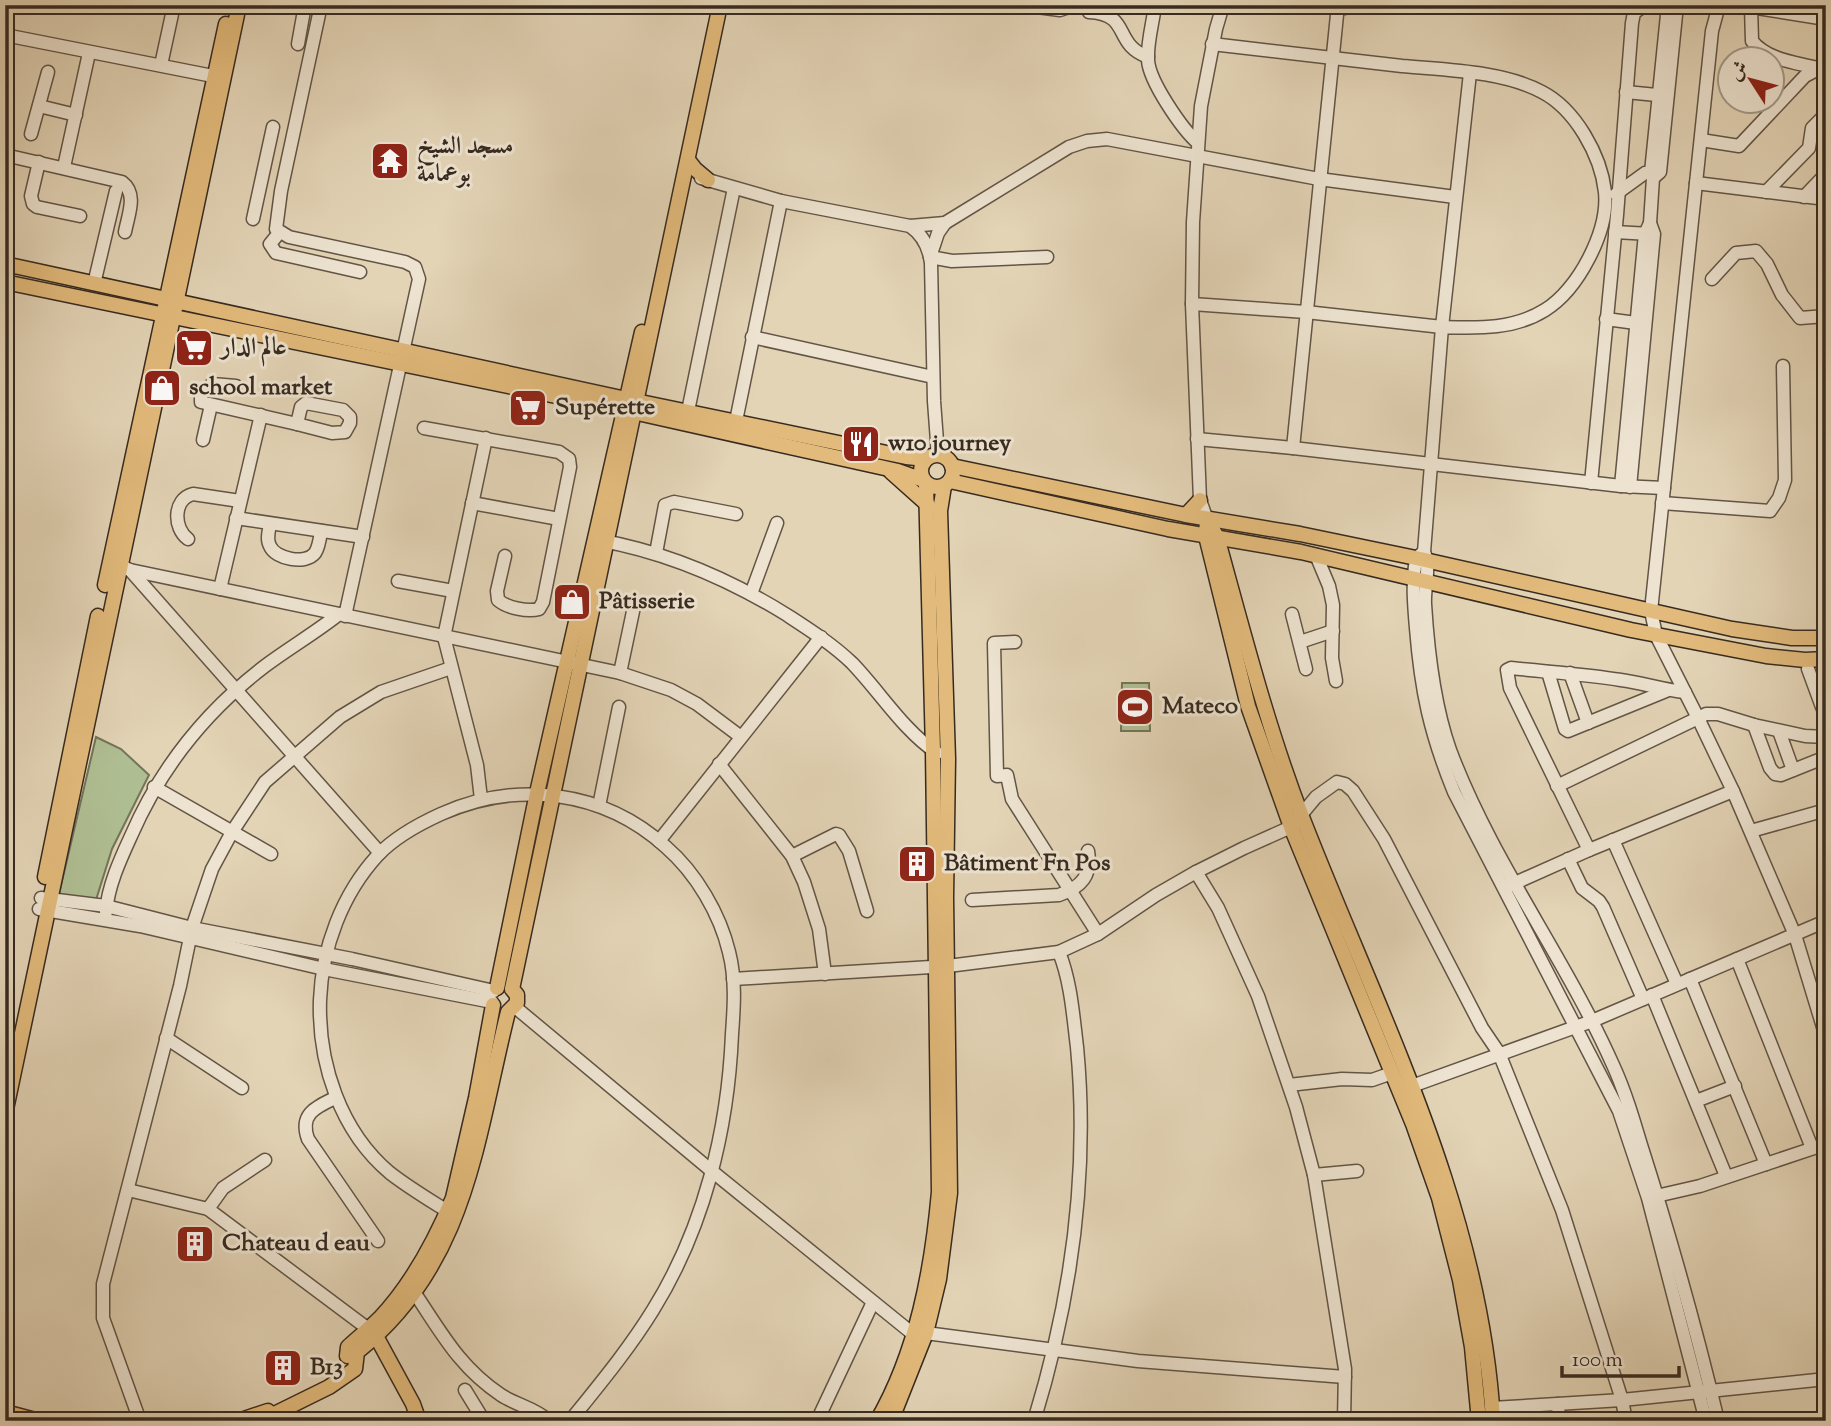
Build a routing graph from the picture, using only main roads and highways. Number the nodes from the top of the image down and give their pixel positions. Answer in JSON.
{"nodes":[{"id":1,"x":230,"y":5,"type":"edge"},
{"id":2,"x":239,"y":5,"type":"edge"},
{"id":3,"x":712,"y":5,"type":"edge"},
{"id":4,"x":720,"y":5,"type":"edge"},
{"id":5,"x":219,"y":77,"type":"junction"},
{"id":6,"x":684,"y":169,"type":"junction"},
{"id":7,"x":708,"y":180,"type":"road end"},
{"id":8,"x":5,"y":264,"type":"edge"},
{"id":9,"x":5,"y":282,"type":"edge"},
{"id":10,"x":171,"y":300,"type":"junction"},
{"id":11,"x":167,"y":316,"type":"junction"},
{"id":12,"x":403,"y":358,"type":"junction"},
{"id":13,"x":631,"y":406,"type":"junction"},
{"id":14,"x":932,"y":457,"type":"junction"},
{"id":15,"x":885,"y":468,"type":"junction"},
{"id":16,"x":948,"y":478,"type":"junction"},
{"id":17,"x":925,"y":482,"type":"junction"},
{"id":18,"x":969,"y":484,"type":"junction"},
{"id":19,"x":1200,"y":500,"type":"road end"},
{"id":20,"x":934,"y":506,"type":"junction"},
{"id":21,"x":1186,"y":516,"type":"junction"},
{"id":22,"x":1208,"y":520,"type":"junction"},
{"id":23,"x":1211,"y":537,"type":"junction"},
{"id":24,"x":1826,"y":638,"type":"edge"},
{"id":25,"x":1826,"y":659,"type":"edge"},
{"id":26,"x":575,"y":663,"type":"junction"},
{"id":27,"x":45,"y":904,"type":"junction"},
{"id":28,"x":942,"y":966,"type":"junction"},
{"id":29,"x":498,"y":995,"type":"junction"},
{"id":30,"x":511,"y":1009,"type":"junction"},
{"id":31,"x":5,"y":1067,"type":"edge"},
{"id":32,"x":5,"y":1114,"type":"edge"},
{"id":33,"x":1440,"y":1182,"type":"junction"},
{"id":34,"x":372,"y":1332,"type":"junction"},
{"id":35,"x":919,"y":1334,"type":"junction"},
{"id":36,"x":414,"y":1404,"type":"junction"},
{"id":37,"x":5,"y":1412,"type":"edge"},
{"id":38,"x":1492,"y":1414,"type":"edge"},
{"id":39,"x":38,"y":1421,"type":"edge"},
{"id":40,"x":238,"y":1421,"type":"edge"},
{"id":41,"x":260,"y":1421,"type":"edge"},
{"id":42,"x":419,"y":1421,"type":"edge"},
{"id":43,"x":427,"y":1421,"type":"edge"},
{"id":44,"x":877,"y":1421,"type":"edge"},
{"id":45,"x":891,"y":1421,"type":"edge"},
{"id":46,"x":1479,"y":1421,"type":"edge"}],
"edges":[{"from":1,"to":5,"type":"main road"},
{"from":2,"to":5,"type":"main road"},
{"from":3,"to":6,"type":"main road"},
{"from":4,"to":6,"type":"main road"},
{"from":5,"to":10,"type":"main road"},
{"from":6,"to":7,"type":"main road"},
{"from":6,"to":13,"type":"main road"},
{"from":8,"to":10,"type":"main road"},
{"from":9,"to":11,"type":"main road"},
{"from":10,"to":11,"type":"main road"},
{"from":10,"to":12,"type":"main road"},
{"from":11,"to":12,"type":"main road"},
{"from":11,"to":27,"type":"main road"},
{"from":12,"to":13,"type":"main road"},
{"from":13,"to":14,"type":"main road"},
{"from":13,"to":15,"type":"main road"},
{"from":13,"to":26,"type":"main road"},
{"from":14,"to":16,"type":"main road"},
{"from":14,"to":17,"type":"main road"},
{"from":15,"to":17,"type":"main road"},
{"from":15,"to":20,"type":"main road"},
{"from":16,"to":17,"type":"main road"},
{"from":16,"to":18,"type":"main road"},
{"from":16,"to":20,"type":"main road"},
{"from":16,"to":21,"type":"main road"},
{"from":17,"to":20,"type":"main road"},
{"from":18,"to":20,"type":"main road"},
{"from":18,"to":23,"type":"main road"},
{"from":19,"to":21,"type":"main road"},
{"from":20,"to":28,"type":"main road"},
{"from":20,"to":28,"type":"main road"},
{"from":21,"to":22,"type":"main road"},
{"from":22,"to":23,"type":"main road"},
{"from":22,"to":24,"type":"main road"},
{"from":23,"to":25,"type":"main road"},
{"from":23,"to":33,"type":"main road"},
{"from":23,"to":33,"type":"main road"},
{"from":26,"to":29,"type":"main road"},
{"from":26,"to":29,"type":"main road"},
{"from":27,"to":31,"type":"main road"},
{"from":27,"to":32,"type":"main road"},
{"from":28,"to":35,"type":"main road"},
{"from":29,"to":30,"type":"main road"},
{"from":29,"to":30,"type":"main road"},
{"from":29,"to":34,"type":"main road"},
{"from":30,"to":34,"type":"main road"},
{"from":33,"to":38,"type":"main road"},
{"from":33,"to":46,"type":"main road"},
{"from":34,"to":36,"type":"main road"},
{"from":34,"to":40,"type":"main road"},
{"from":34,"to":41,"type":"main road"},
{"from":35,"to":44,"type":"main road"},
{"from":35,"to":45,"type":"main road"},
{"from":36,"to":42,"type":"main road"},
{"from":36,"to":43,"type":"main road"},
{"from":37,"to":39,"type":"main road"}]}
